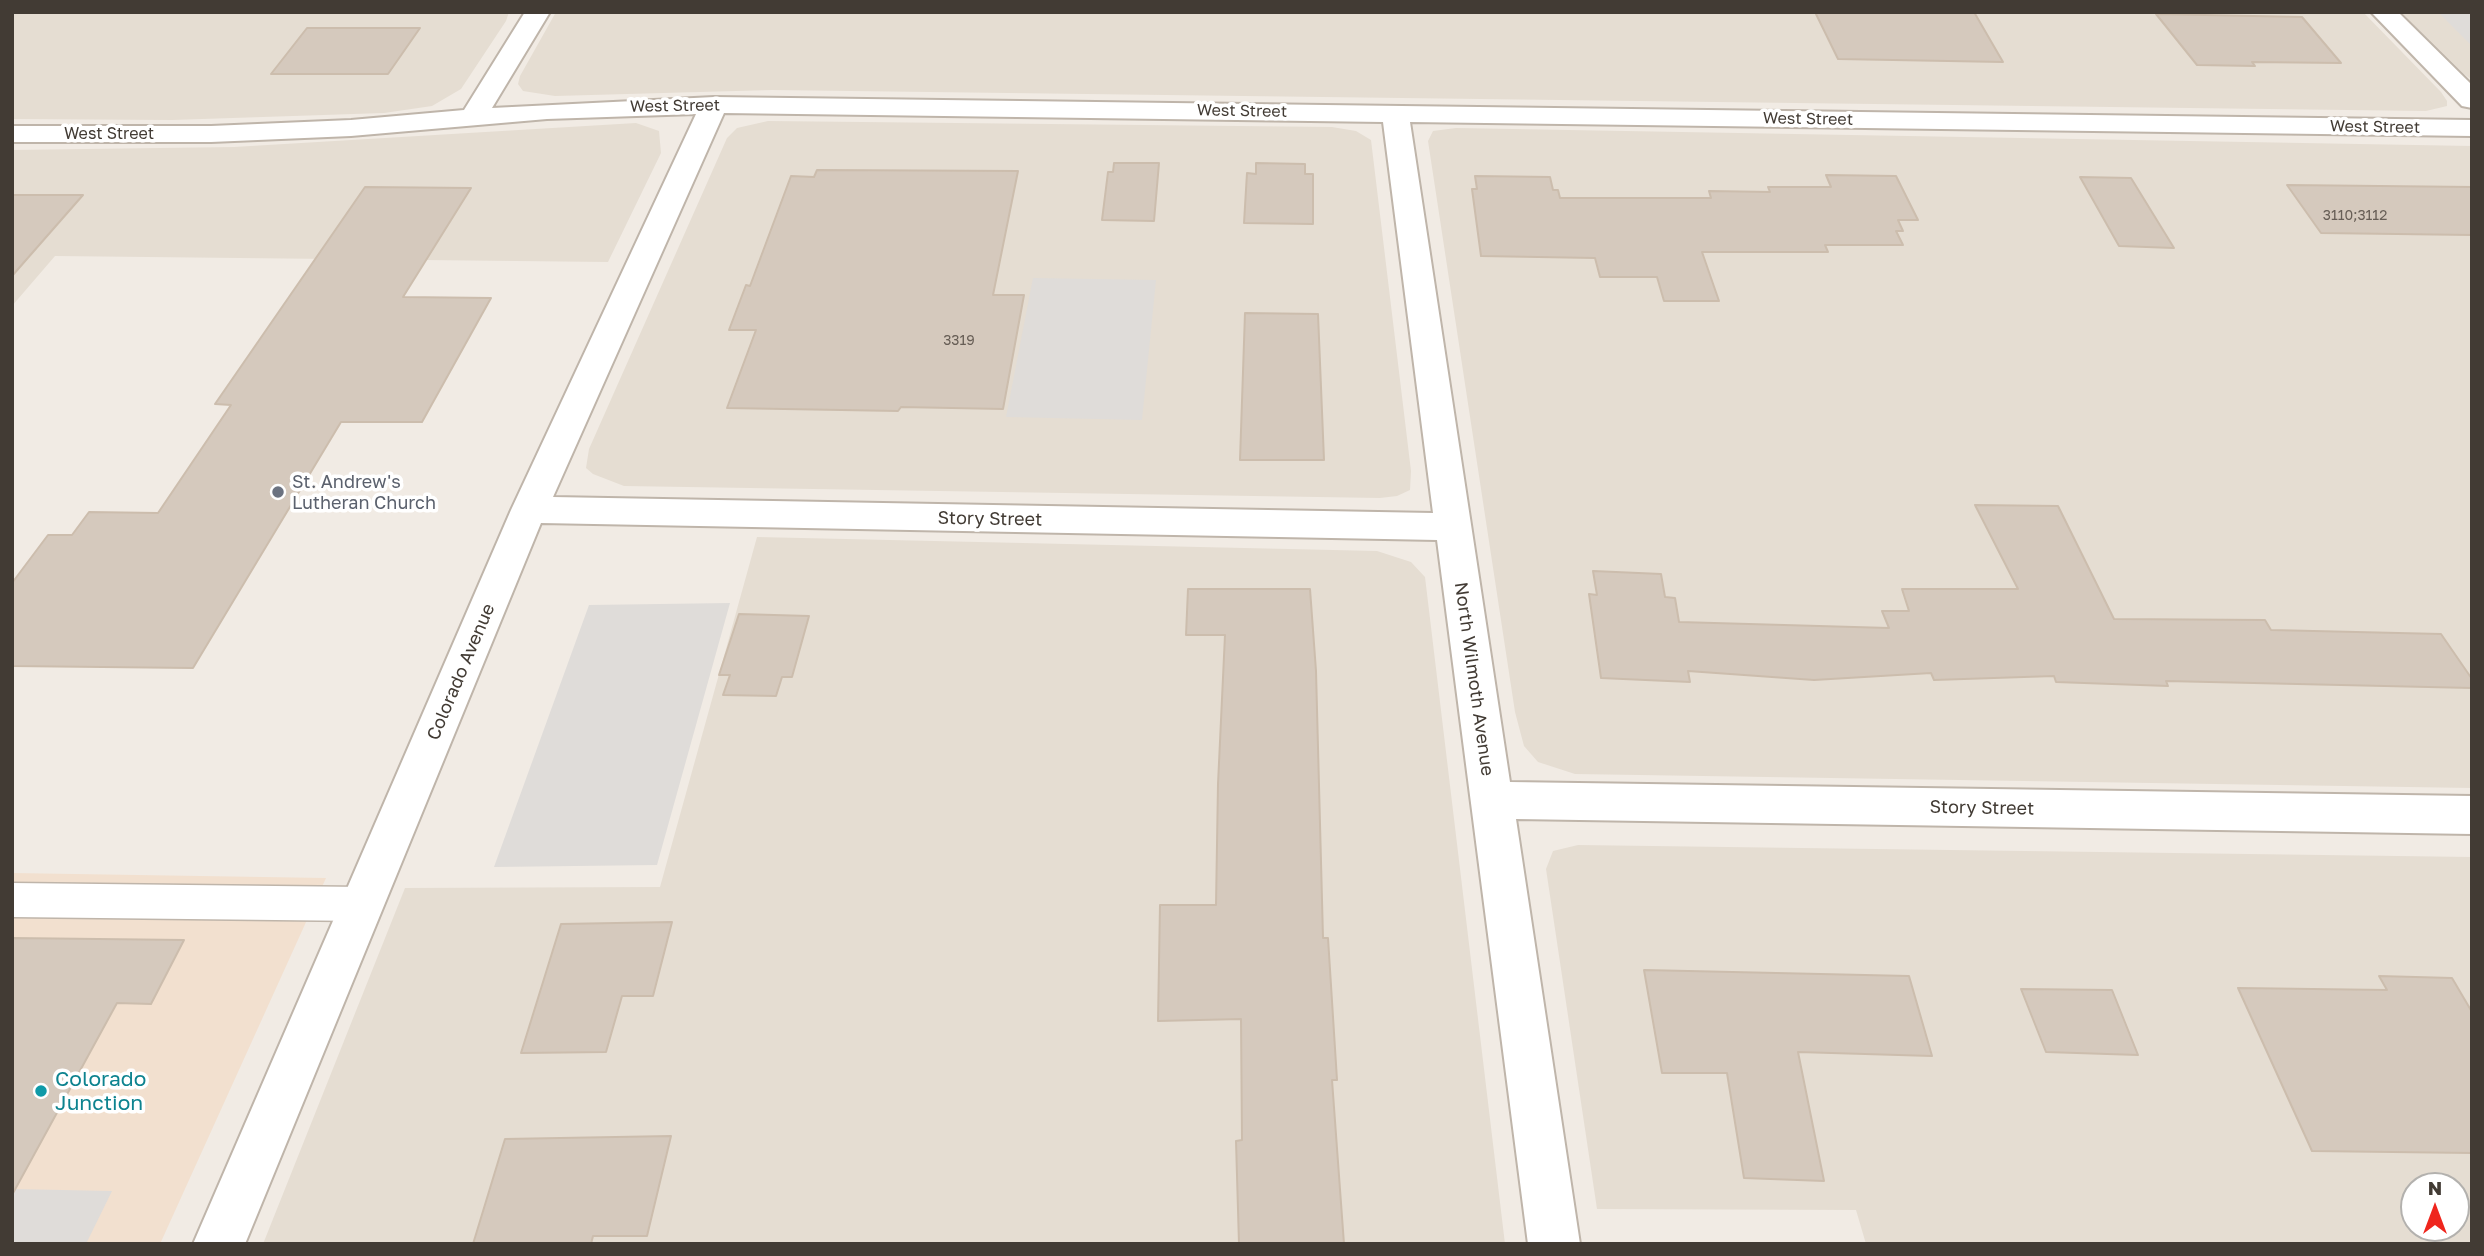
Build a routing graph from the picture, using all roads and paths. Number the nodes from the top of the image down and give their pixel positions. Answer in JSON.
{"nodes":[{"id":1,"x":538,"y":12,"type":"edge"},
{"id":2,"x":2383,"y":12,"type":"edge"},
{"id":3,"x":2472,"y":100,"type":"edge"},
{"id":4,"x":714,"y":105,"type":"junction"},
{"id":5,"x":1395,"y":113,"type":"junction"},
{"id":6,"x":473,"y":117,"type":"junction"},
{"id":7,"x":2472,"y":128,"type":"edge"},
{"id":8,"x":12,"y":134,"type":"edge"},
{"id":9,"x":529,"y":510,"type":"junction"},
{"id":10,"x":1452,"y":527,"type":"junction"},
{"id":11,"x":1492,"y":800,"type":"junction"},
{"id":12,"x":2472,"y":816,"type":"edge"},
{"id":13,"x":12,"y":900,"type":"edge"},
{"id":14,"x":363,"y":904,"type":"junction"},
{"id":15,"x":219,"y":1244,"type":"edge"},
{"id":16,"x":1554,"y":1244,"type":"edge"}],
"edges":[{"from":1,"to":6,"type":"street"},
{"from":2,"to":3,"type":"street"},
{"from":4,"to":5,"type":"street","name":"West Street"},
{"from":4,"to":6,"type":"street","name":"West Street"},
{"from":4,"to":9,"type":"street","name":"Colorado Avenue"},
{"from":5,"to":7,"type":"street","name":"West Street"},
{"from":5,"to":10,"type":"street","name":"North Wilmoth Avenue"},
{"from":6,"to":8,"type":"street","name":"West Street"},
{"from":9,"to":10,"type":"street","name":"Story Street"},
{"from":9,"to":14,"type":"street","name":"Colorado Avenue"},
{"from":10,"to":11,"type":"street","name":"North Wilmoth Avenue"},
{"from":11,"to":12,"type":"street","name":"Story Street"},
{"from":11,"to":16,"type":"street","name":"North Wilmoth Avenue"},
{"from":13,"to":14,"type":"lane"},
{"from":14,"to":15,"type":"street","name":"Colorado Avenue"}]}
